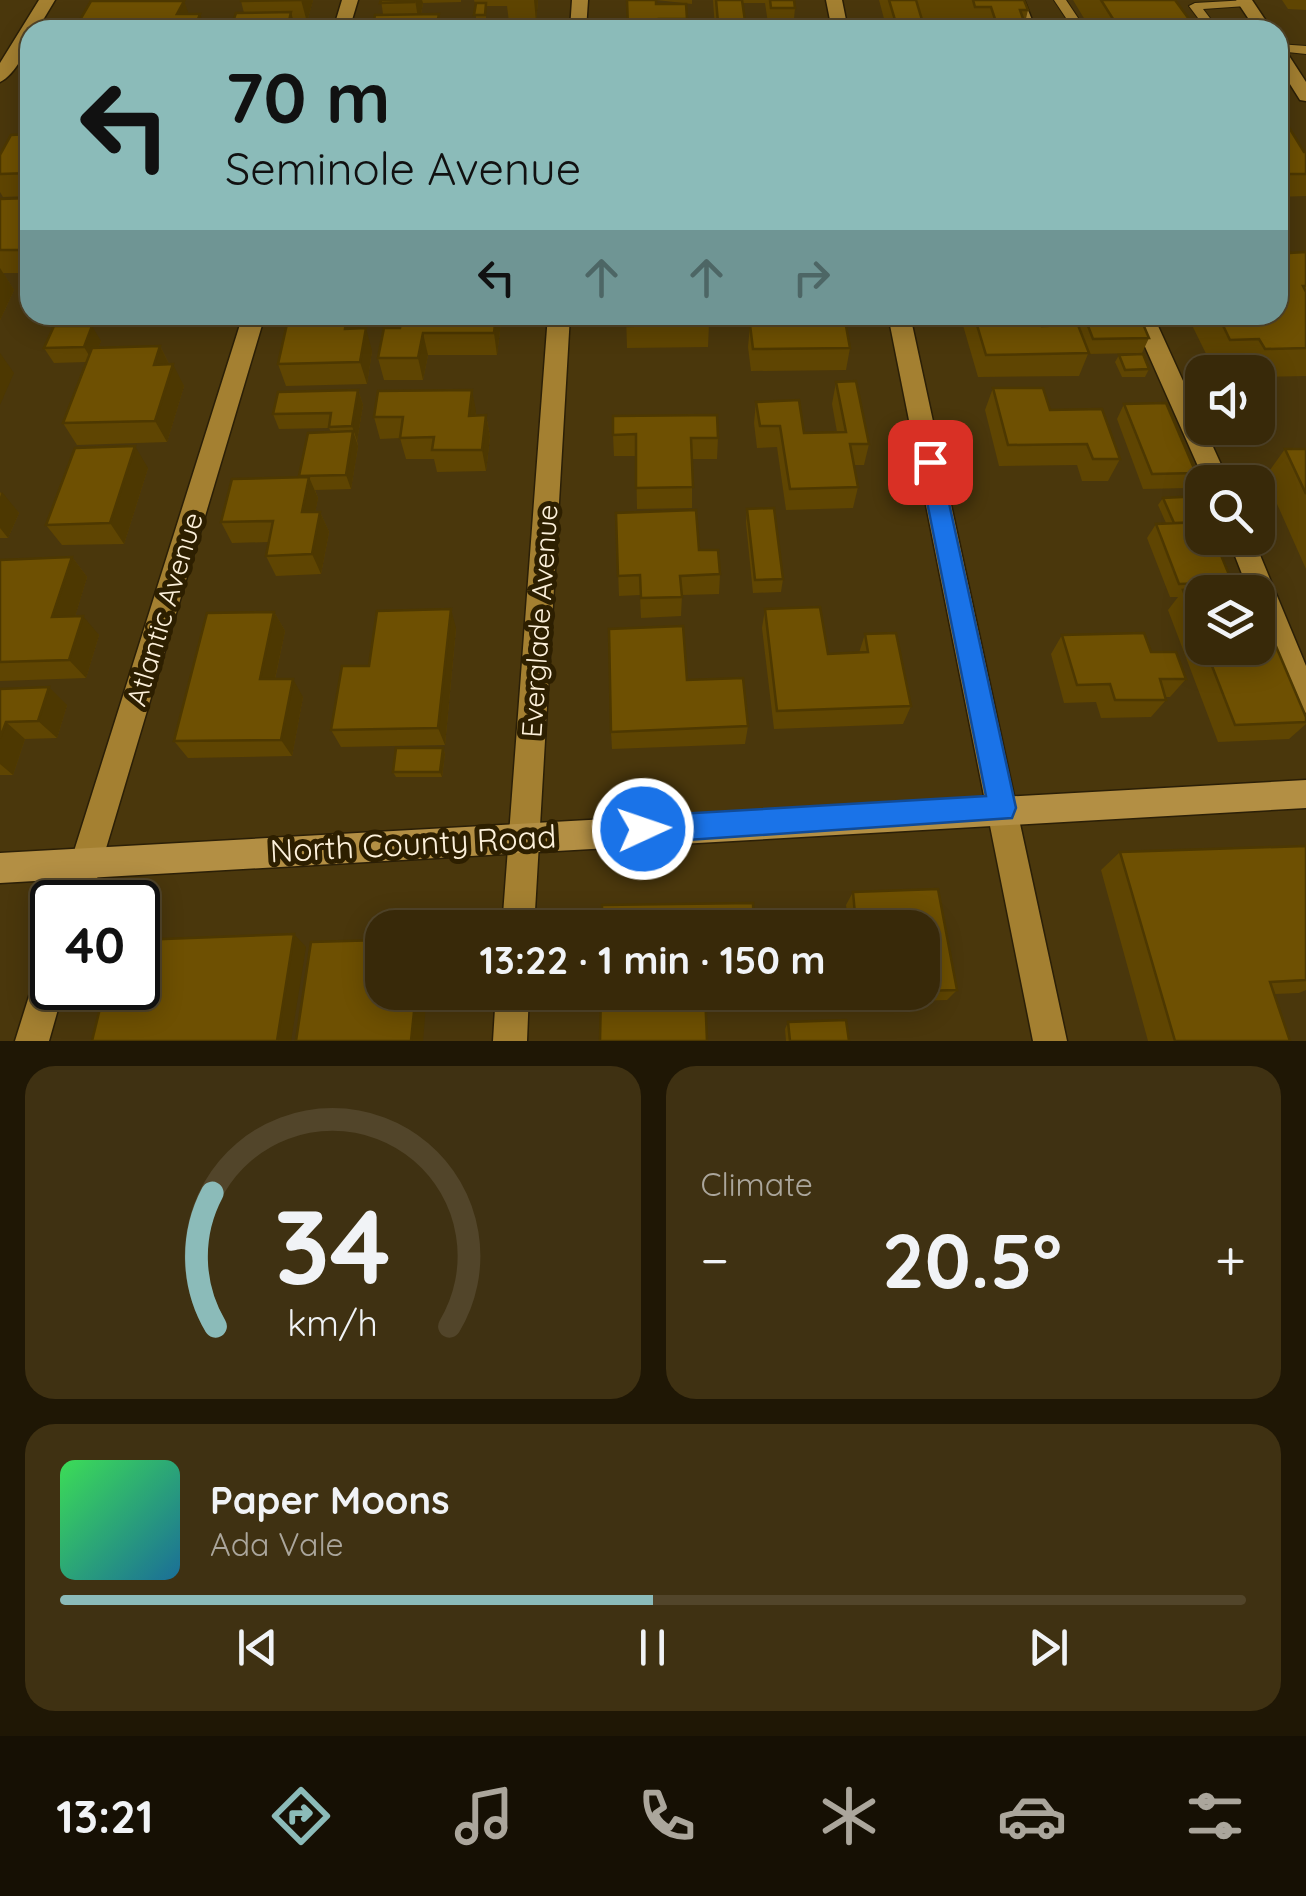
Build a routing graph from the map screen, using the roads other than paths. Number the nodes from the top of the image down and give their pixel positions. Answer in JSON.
{"nodes":[{"id":1,"x":1245,"y":2,"type":"edge"},
{"id":2,"x":1206,"y":20,"type":"edge"},
{"id":3,"x":20,"y":45,"type":"edge"},
{"id":4,"x":1288,"y":66,"type":"edge"},
{"id":5,"x":0,"y":77,"type":"edge"},
{"id":6,"x":1306,"y":96,"type":"edge"},
{"id":7,"x":251,"y":325,"type":"edge"},
{"id":8,"x":558,"y":325,"type":"edge"},
{"id":9,"x":901,"y":325,"type":"edge"},
{"id":10,"x":1146,"y":325,"type":"edge"},
{"id":11,"x":1209,"y":465,"type":"edge"},
{"id":12,"x":1247,"y":555,"type":"edge"},
{"id":13,"x":1304,"y":690,"type":"edge"},
{"id":14,"x":1306,"y":794,"type":"edge"},
{"id":15,"x":1002,"y":808,"type":"junction"},
{"id":16,"x":524,"y":836,"type":"junction"},
{"id":17,"x":87,"y":863,"type":"junction"},
{"id":18,"x":0,"y":868,"type":"edge"},
{"id":19,"x":81,"y":880,"type":"edge"},
{"id":20,"x":519,"y":910,"type":"edge"},
{"id":21,"x":41,"y":1010,"type":"edge"},
{"id":22,"x":513,"y":1010,"type":"edge"},
{"id":23,"x":32,"y":1041,"type":"edge"},
{"id":24,"x":510,"y":1041,"type":"edge"},
{"id":25,"x":1050,"y":1041,"type":"edge"}],
"edges":[{"from":1,"to":2,"type":"lane"},
{"from":3,"to":5,"type":"street"},
{"from":4,"to":6,"type":"street"},
{"from":7,"to":17,"type":"street","name":"Atlantic Avenue"},
{"from":8,"to":16,"type":"street","name":"Everglade Avenue"},
{"from":9,"to":15,"type":"street"},
{"from":10,"to":11,"type":"street"},
{"from":12,"to":13,"type":"street"},
{"from":14,"to":15,"type":"street","name":"North County Road"},
{"from":15,"to":16,"type":"street","name":"North County Road"},
{"from":15,"to":25,"type":"street"},
{"from":16,"to":17,"type":"street","name":"North County Road"},
{"from":16,"to":20,"type":"street","name":"Everglade Avenue"},
{"from":17,"to":18,"type":"street","name":"North County Road"},
{"from":17,"to":19,"type":"street","name":"Atlantic Avenue"},
{"from":21,"to":23,"type":"street"},
{"from":22,"to":24,"type":"street"}]}
